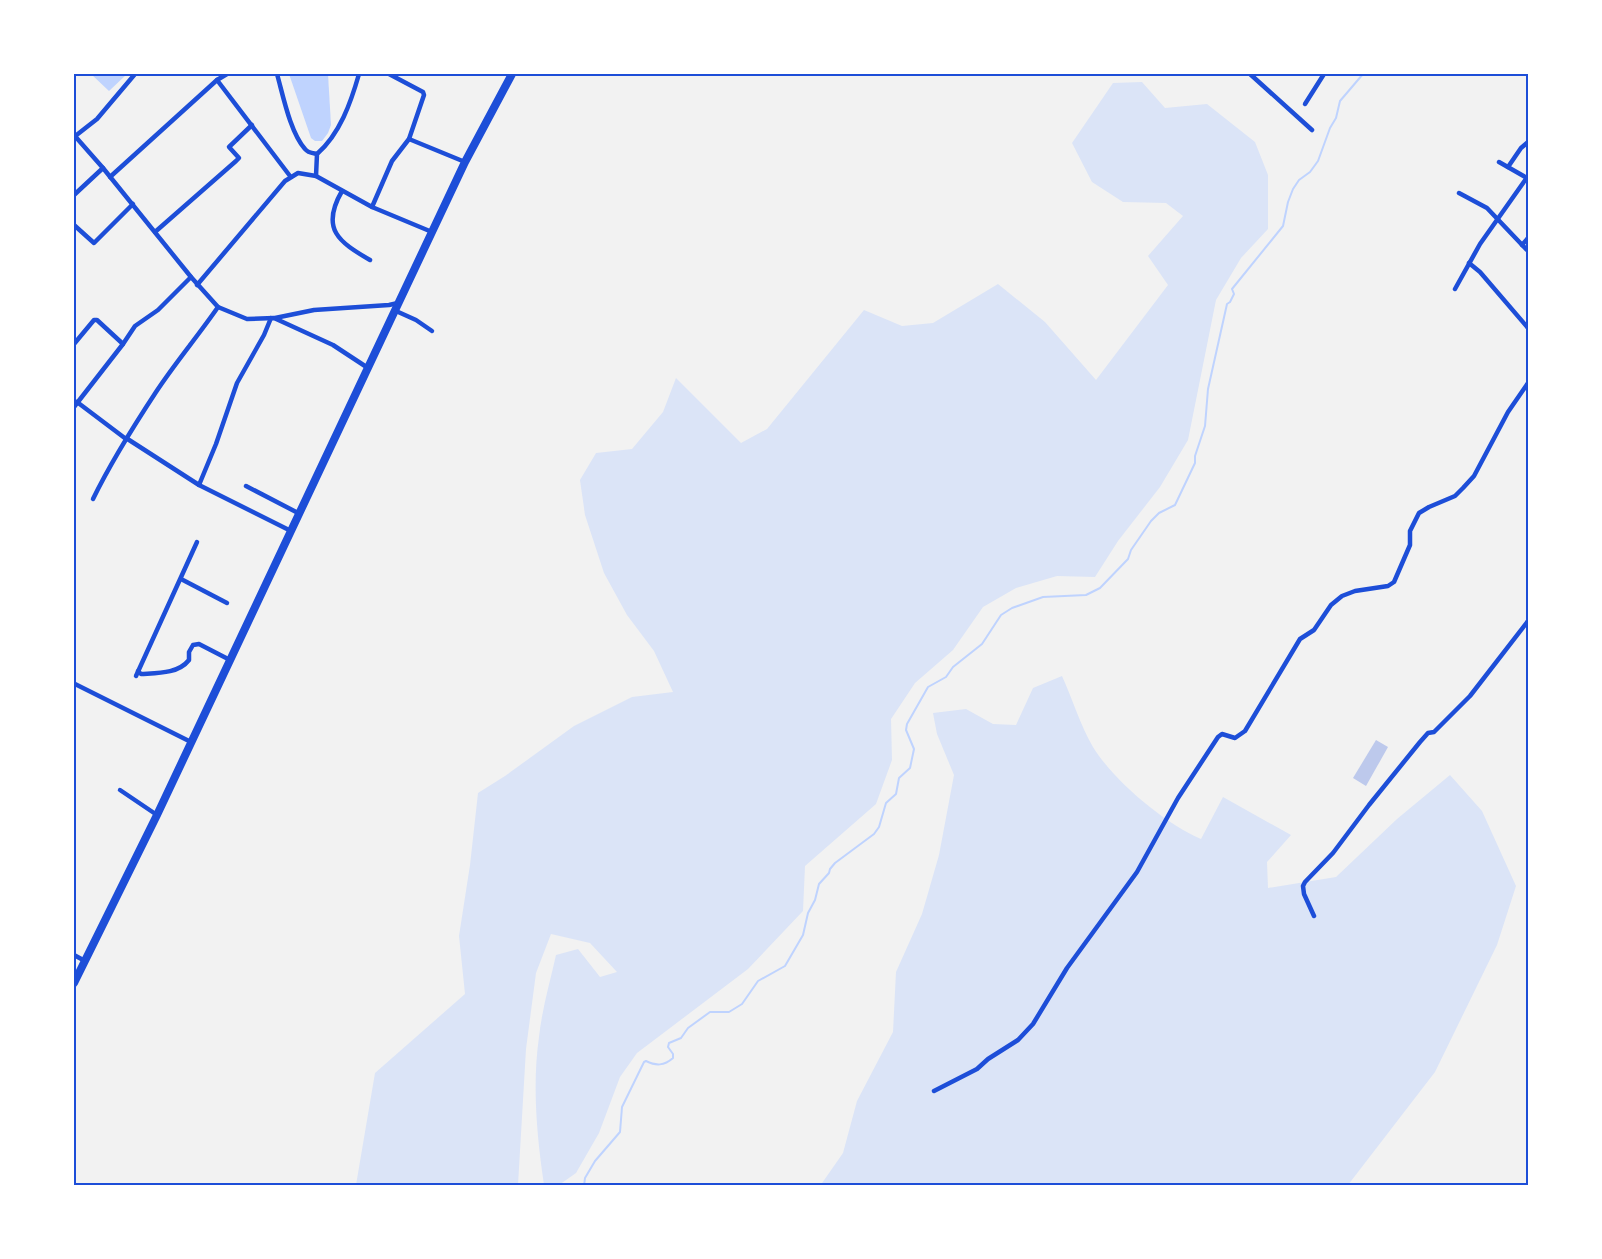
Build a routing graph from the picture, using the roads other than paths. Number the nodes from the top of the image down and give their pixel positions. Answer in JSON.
{"nodes":[{"id":1,"x":135,"y":74,"type":"edge"},
{"id":2,"x":227,"y":74,"type":"edge"},
{"id":3,"x":277,"y":74,"type":"edge"},
{"id":4,"x":359,"y":74,"type":"edge"},
{"id":5,"x":389,"y":74,"type":"edge"},
{"id":6,"x":512,"y":74,"type":"edge"},
{"id":7,"x":1250,"y":74,"type":"edge"},
{"id":8,"x":1324,"y":74,"type":"edge"},
{"id":9,"x":217,"y":80,"type":"junction"},
{"id":10,"x":1305,"y":104,"type":"dead end"},
{"id":11,"x":252,"y":125,"type":"junction"},
{"id":12,"x":1312,"y":129,"type":"dead end"},
{"id":13,"x":74,"y":136,"type":"edge"},
{"id":14,"x":409,"y":139,"type":"junction"},
{"id":15,"x":1528,"y":142,"type":"edge"},
{"id":16,"x":317,"y":154,"type":"junction"},
{"id":17,"x":465,"y":162,"type":"junction"},
{"id":18,"x":1499,"y":162,"type":"dead end"},
{"id":19,"x":1508,"y":167,"type":"junction"},
{"id":20,"x":103,"y":168,"type":"junction"},
{"id":21,"x":290,"y":176,"type":"junction"},
{"id":22,"x":316,"y":176,"type":"junction"},
{"id":23,"x":110,"y":177,"type":"junction"},
{"id":24,"x":1528,"y":177,"type":"edge"},
{"id":25,"x":342,"y":191,"type":"junction"},
{"id":26,"x":1459,"y":193,"type":"dead end"},
{"id":27,"x":74,"y":195,"type":"edge"},
{"id":28,"x":133,"y":204,"type":"junction"},
{"id":29,"x":372,"y":207,"type":"junction"},
{"id":30,"x":1498,"y":220,"type":"junction"},
{"id":31,"x":74,"y":225,"type":"edge"},
{"id":32,"x":155,"y":232,"type":"junction"},
{"id":33,"x":432,"y":232,"type":"junction"},
{"id":34,"x":1528,"y":238,"type":"edge"},
{"id":35,"x":1522,"y":245,"type":"junction"},
{"id":36,"x":1528,"y":251,"type":"edge"},
{"id":37,"x":370,"y":260,"type":"dead end"},
{"id":38,"x":1469,"y":263,"type":"junction"},
{"id":39,"x":191,"y":278,"type":"junction"},
{"id":40,"x":197,"y":285,"type":"junction"},
{"id":41,"x":1455,"y":289,"type":"dead end"},
{"id":42,"x":400,"y":302,"type":"junction"},
{"id":43,"x":218,"y":307,"type":"junction"},
{"id":44,"x":396,"y":310,"type":"junction"},
{"id":45,"x":272,"y":318,"type":"junction"},
{"id":46,"x":1528,"y":328,"type":"edge"},
{"id":47,"x":432,"y":331,"type":"dead end"},
{"id":48,"x":74,"y":344,"type":"edge"},
{"id":49,"x":123,"y":344,"type":"junction"},
{"id":50,"x":368,"y":368,"type":"junction"},
{"id":51,"x":1528,"y":383,"type":"edge"},
{"id":52,"x":75,"y":404,"type":"edge"},
{"id":53,"x":126,"y":438,"type":"junction"},
{"id":54,"x":199,"y":485,"type":"junction"},
{"id":55,"x":246,"y":486,"type":"dead end"},
{"id":56,"x":93,"y":499,"type":"dead end"},
{"id":57,"x":300,"y":513,"type":"junction"},
{"id":58,"x":291,"y":532,"type":"junction"},
{"id":59,"x":197,"y":542,"type":"dead end"},
{"id":60,"x":181,"y":579,"type":"junction"},
{"id":61,"x":227,"y":603,"type":"dead end"},
{"id":62,"x":1528,"y":621,"type":"edge"},
{"id":63,"x":230,"y":660,"type":"junction"},
{"id":64,"x":75,"y":684,"type":"edge"},
{"id":65,"x":191,"y":742,"type":"junction"},
{"id":66,"x":120,"y":790,"type":"dead end"},
{"id":67,"x":157,"y":815,"type":"junction"},
{"id":68,"x":1314,"y":916,"type":"dead end"},
{"id":69,"x":74,"y":955,"type":"edge"},
{"id":70,"x":85,"y":961,"type":"junction"},
{"id":71,"x":74,"y":983,"type":"edge"},
{"id":72,"x":934,"y":1091,"type":"dead end"}],
"edges":[{"from":1,"to":13,"type":"street"},
{"from":2,"to":9,"type":"street"},
{"from":3,"to":16,"type":"street"},
{"from":4,"to":16,"type":"street"},
{"from":5,"to":14,"type":"street"},
{"from":6,"to":17,"type":"highway"},
{"from":7,"to":12,"type":"street"},
{"from":8,"to":10,"type":"street"},
{"from":9,"to":11,"type":"street"},
{"from":9,"to":23,"type":"street"},
{"from":11,"to":21,"type":"street"},
{"from":11,"to":32,"type":"street"},
{"from":13,"to":20,"type":"street"},
{"from":14,"to":17,"type":"street"},
{"from":14,"to":29,"type":"street"},
{"from":15,"to":19,"type":"street"},
{"from":16,"to":22,"type":"street"},
{"from":17,"to":33,"type":"highway"},
{"from":18,"to":19,"type":"street"},
{"from":19,"to":24,"type":"street"},
{"from":20,"to":23,"type":"street"},
{"from":20,"to":27,"type":"street"},
{"from":21,"to":22,"type":"street"},
{"from":21,"to":40,"type":"street"},
{"from":22,"to":25,"type":"street"},
{"from":23,"to":28,"type":"street"},
{"from":24,"to":30,"type":"street"},
{"from":25,"to":29,"type":"street"},
{"from":25,"to":37,"type":"street"},
{"from":26,"to":30,"type":"street"},
{"from":28,"to":31,"type":"street"},
{"from":28,"to":32,"type":"street"},
{"from":29,"to":33,"type":"street"},
{"from":30,"to":35,"type":"street"},
{"from":30,"to":38,"type":"street"},
{"from":32,"to":39,"type":"street"},
{"from":33,"to":42,"type":"highway"},
{"from":34,"to":35,"type":"street"},
{"from":35,"to":36,"type":"street"},
{"from":38,"to":41,"type":"street"},
{"from":38,"to":46,"type":"street"},
{"from":39,"to":40,"type":"street"},
{"from":39,"to":49,"type":"street"},
{"from":40,"to":43,"type":"street"},
{"from":42,"to":44,"type":"highway"},
{"from":42,"to":45,"type":"street"},
{"from":43,"to":45,"type":"street"},
{"from":43,"to":53,"type":"street"},
{"from":44,"to":47,"type":"street"},
{"from":44,"to":50,"type":"highway"},
{"from":45,"to":50,"type":"street"},
{"from":45,"to":54,"type":"street"},
{"from":48,"to":49,"type":"street"},
{"from":49,"to":52,"type":"street"},
{"from":50,"to":57,"type":"highway"},
{"from":51,"to":72,"type":"street"},
{"from":52,"to":53,"type":"street"},
{"from":53,"to":54,"type":"street"},
{"from":53,"to":56,"type":"street"},
{"from":54,"to":58,"type":"street"},
{"from":55,"to":57,"type":"street"},
{"from":57,"to":58,"type":"highway"},
{"from":58,"to":63,"type":"highway"},
{"from":59,"to":60,"type":"street"},
{"from":60,"to":61,"type":"street"},
{"from":60,"to":63,"type":"street"},
{"from":62,"to":68,"type":"street"},
{"from":63,"to":65,"type":"highway"},
{"from":64,"to":65,"type":"street"},
{"from":65,"to":67,"type":"highway"},
{"from":66,"to":67,"type":"street"},
{"from":67,"to":70,"type":"highway"},
{"from":69,"to":70,"type":"street"},
{"from":70,"to":71,"type":"highway"}]}
